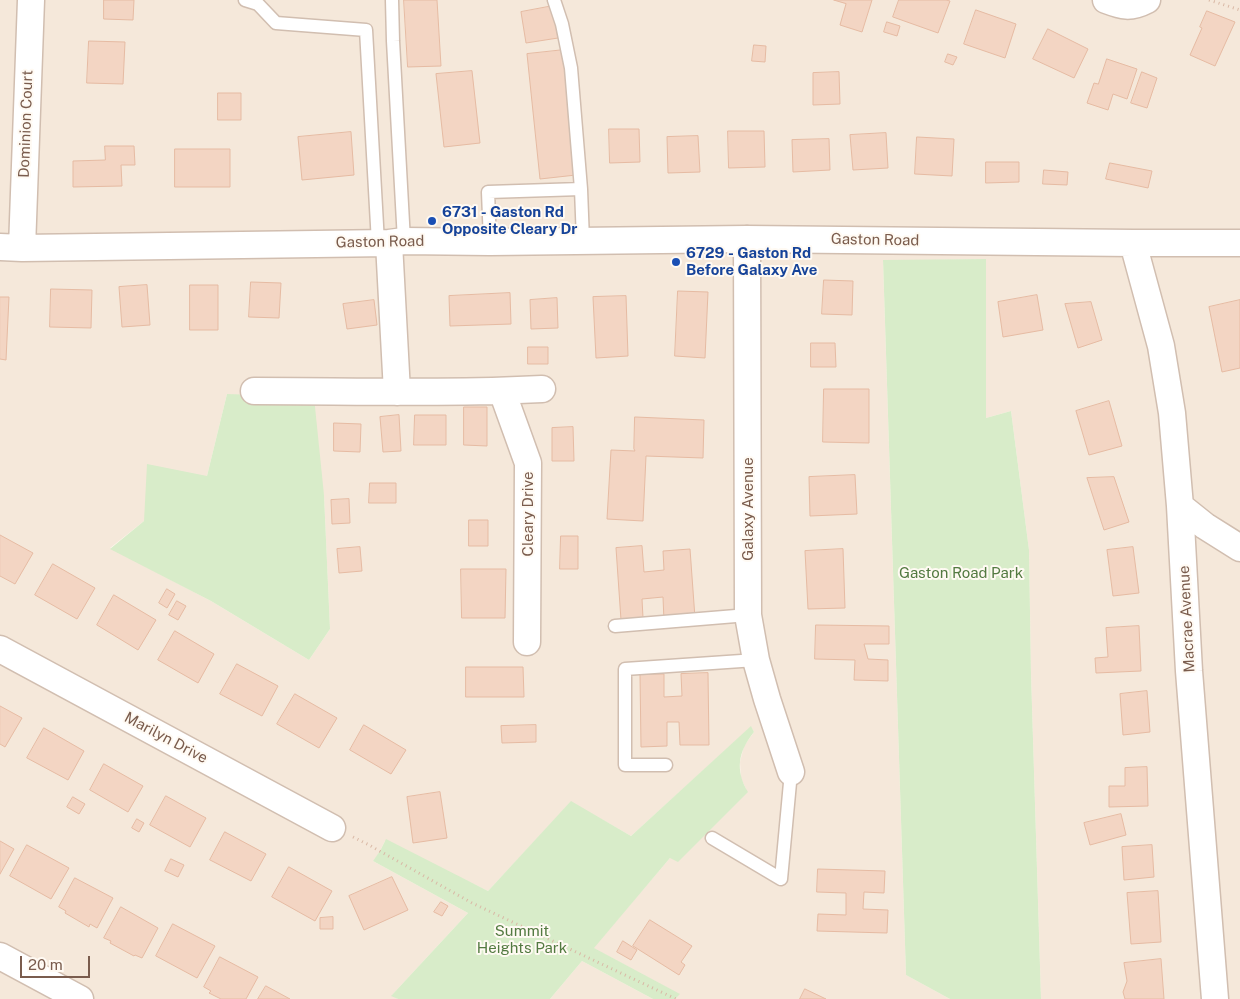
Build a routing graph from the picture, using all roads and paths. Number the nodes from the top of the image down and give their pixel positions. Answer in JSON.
{"nodes":[{"id":1,"x":31,"y":0,"type":"edge"},
{"id":2,"x":245,"y":0,"type":"edge"},
{"id":3,"x":392,"y":0,"type":"edge"},
{"id":4,"x":554,"y":0,"type":"edge"},
{"id":5,"x":1106,"y":0,"type":"edge"},
{"id":6,"x":1147,"y":0,"type":"edge"},
{"id":7,"x":1208,"y":0,"type":"edge"},
{"id":8,"x":1240,"y":10,"type":"edge"},
{"id":9,"x":581,"y":189,"type":"junction"},
{"id":10,"x":747,"y":239,"type":"junction"},
{"id":11,"x":583,"y":241,"type":"junction"},
{"id":12,"x":391,"y":242,"type":"junction"},
{"id":13,"x":490,"y":242,"type":"junction"},
{"id":14,"x":1133,"y":243,"type":"junction"},
{"id":15,"x":1240,"y":243,"type":"edge"},
{"id":16,"x":11,"y":248,"type":"edge"},
{"id":17,"x":542,"y":389,"type":"dead end"},
{"id":18,"x":254,"y":391,"type":"dead end"},
{"id":19,"x":502,"y":391,"type":"junction"},
{"id":20,"x":397,"y":392,"type":"junction"},
{"id":21,"x":1180,"y":506,"type":"junction"},
{"id":22,"x":1240,"y":548,"type":"edge"},
{"id":23,"x":748,"y":615,"type":"junction"},
{"id":24,"x":615,"y":626,"type":"dead end"},
{"id":25,"x":527,"y":642,"type":"dead end"},
{"id":26,"x":0,"y":649,"type":"edge"},
{"id":27,"x":756,"y":660,"type":"junction"},
{"id":28,"x":666,"y":765,"type":"dead end"},
{"id":29,"x":791,"y":772,"type":"joint"},
{"id":30,"x":332,"y":828,"type":"joint"},
{"id":31,"x":712,"y":838,"type":"dead end"},
{"id":32,"x":0,"y":956,"type":"edge"},
{"id":33,"x":80,"y":999,"type":"edge"},
{"id":34,"x":676,"y":999,"type":"edge"},
{"id":35,"x":1215,"y":999,"type":"edge"}],
"edges":[{"from":1,"to":16,"type":"street","name":"Dominion Court"},
{"from":2,"to":12,"type":"lane"},
{"from":3,"to":12,"type":"lane"},
{"from":4,"to":9,"type":"lane"},
{"from":5,"to":6,"type":"street"},
{"from":7,"to":8,"type":"path"},
{"from":9,"to":11,"type":"lane"},
{"from":9,"to":13,"type":"lane"},
{"from":10,"to":11,"type":"street","name":"Gaston Road"},
{"from":10,"to":14,"type":"street","name":"Gaston Road"},
{"from":10,"to":23,"type":"street","name":"Galaxy Avenue"},
{"from":11,"to":13,"type":"street","name":"Gaston Road"},
{"from":12,"to":13,"type":"street","name":"Gaston Road"},
{"from":12,"to":16,"type":"street","name":"Gaston Road"},
{"from":12,"to":20,"type":"street"},
{"from":14,"to":15,"type":"street","name":"Gaston Road"},
{"from":14,"to":21,"type":"street","name":"Macrae Avenue"},
{"from":17,"to":19,"type":"street"},
{"from":18,"to":20,"type":"street"},
{"from":19,"to":20,"type":"street"},
{"from":19,"to":25,"type":"street","name":"Cleary Drive"},
{"from":21,"to":22,"type":"street"},
{"from":21,"to":35,"type":"street","name":"Macrae Avenue"},
{"from":23,"to":24,"type":"lane"},
{"from":23,"to":27,"type":"street","name":"Galaxy Avenue"},
{"from":26,"to":30,"type":"street","name":"Marilyn Drive"},
{"from":27,"to":28,"type":"lane"},
{"from":27,"to":29,"type":"street","name":"Galaxy Avenue"},
{"from":29,"to":31,"type":"lane"},
{"from":30,"to":34,"type":"path"},
{"from":32,"to":33,"type":"street"}]}
